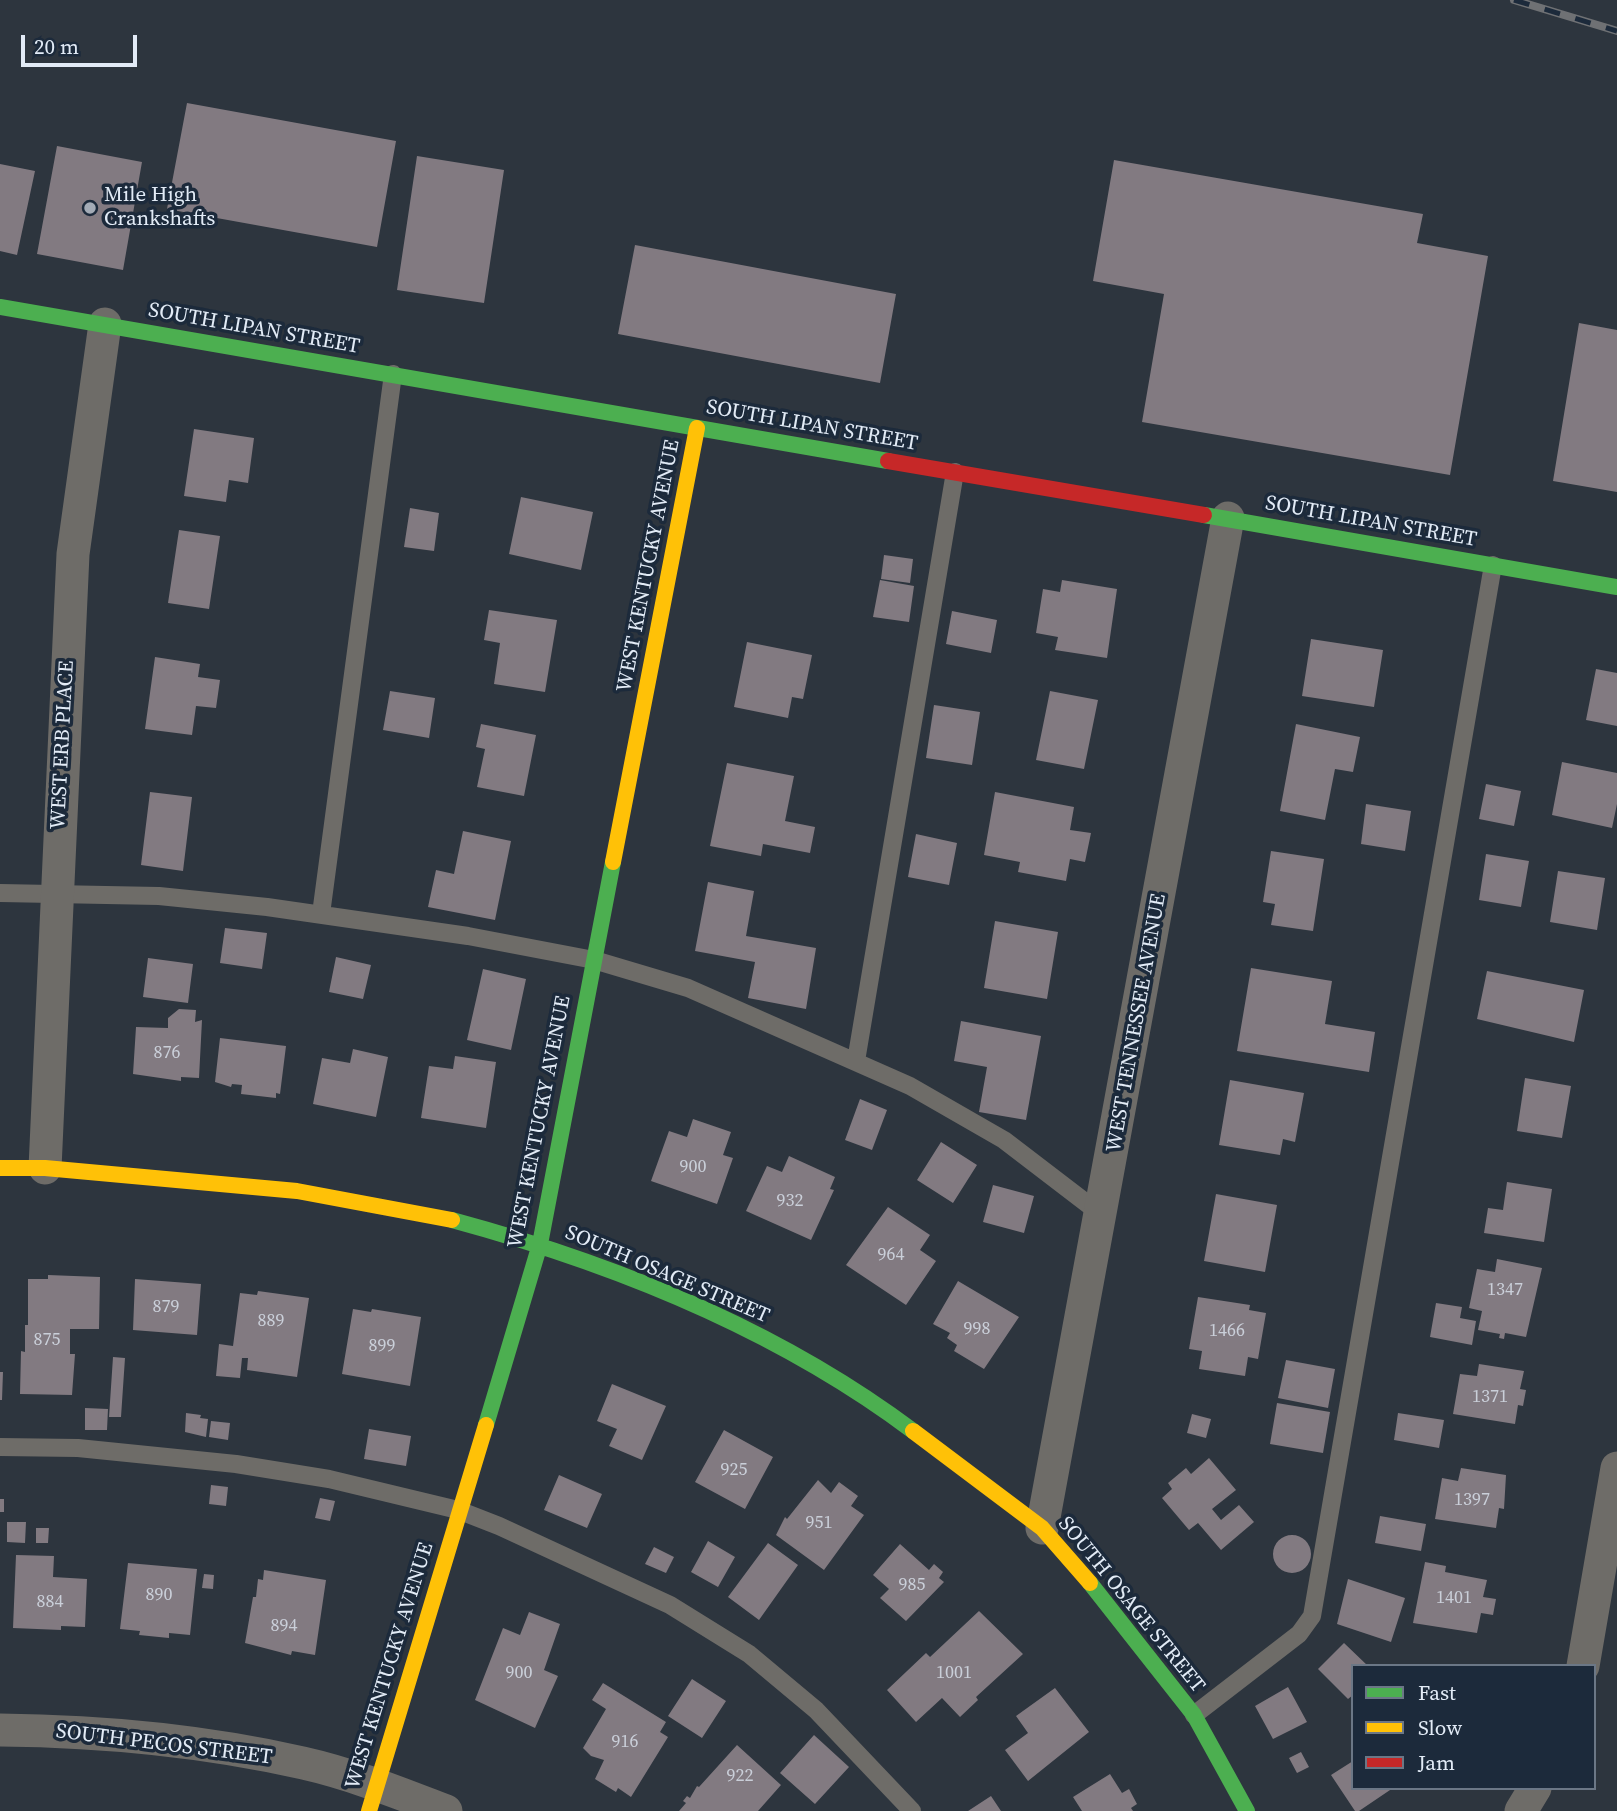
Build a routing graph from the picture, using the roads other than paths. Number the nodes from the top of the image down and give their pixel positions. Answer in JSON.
{"nodes":[{"id":1,"x":0,"y":307,"type":"edge"},
{"id":2,"x":105,"y":324,"type":"junction"},
{"id":3,"x":393,"y":374,"type":"junction"},
{"id":4,"x":697,"y":428,"type":"junction"},
{"id":5,"x":955,"y":472,"type":"junction"},
{"id":6,"x":1228,"y":518,"type":"junction"},
{"id":7,"x":1493,"y":565,"type":"junction"},
{"id":8,"x":1617,"y":587,"type":"edge"},
{"id":9,"x":56,"y":892,"type":"junction"},
{"id":10,"x":0,"y":893,"type":"edge"},
{"id":11,"x":321,"y":914,"type":"junction"},
{"id":12,"x":594,"y":960,"type":"junction"},
{"id":13,"x":856,"y":1061,"type":"junction"},
{"id":14,"x":0,"y":1168,"type":"edge"},
{"id":15,"x":45,"y":1168,"type":"junction"},
{"id":16,"x":1102,"y":1215,"type":"junction"},
{"id":17,"x":540,"y":1244,"type":"junction"},
{"id":18,"x":0,"y":1447,"type":"edge"},
{"id":19,"x":1617,"y":1468,"type":"edge"},
{"id":20,"x":458,"y":1510,"type":"junction"},
{"id":21,"x":1042,"y":1528,"type":"junction"},
{"id":22,"x":1583,"y":1664,"type":"edge"},
{"id":23,"x":1194,"y":1715,"type":"junction"},
{"id":24,"x":0,"y":1730,"type":"edge"},
{"id":25,"x":1534,"y":1790,"type":"edge"},
{"id":26,"x":373,"y":1798,"type":"edge"},
{"id":27,"x":446,"y":1811,"type":"edge"},
{"id":28,"x":912,"y":1811,"type":"edge"},
{"id":29,"x":1247,"y":1811,"type":"edge"},
{"id":30,"x":1521,"y":1811,"type":"edge"}],
"edges":[{"from":1,"to":2,"type":"street","name":"SOUTH LIPAN STREET"},
{"from":2,"to":3,"type":"street","name":"SOUTH LIPAN STREET"},
{"from":2,"to":9,"type":"street","name":"WEST ERB PLACE"},
{"from":3,"to":4,"type":"street","name":"SOUTH LIPAN STREET"},
{"from":3,"to":11,"type":"lane"},
{"from":4,"to":5,"type":"street","name":"SOUTH LIPAN STREET"},
{"from":4,"to":12,"type":"street","name":"WEST KENTUCKY AVENUE"},
{"from":5,"to":6,"type":"street","name":"SOUTH LIPAN STREET"},
{"from":5,"to":13,"type":"lane"},
{"from":6,"to":7,"type":"street","name":"SOUTH LIPAN STREET"},
{"from":6,"to":16,"type":"street","name":"WEST TENNESSEE AVENUE"},
{"from":7,"to":8,"type":"street","name":"SOUTH LIPAN STREET"},
{"from":7,"to":23,"type":"lane"},
{"from":9,"to":10,"type":"lane"},
{"from":9,"to":11,"type":"lane"},
{"from":9,"to":15,"type":"street","name":"WEST ERB PLACE"},
{"from":11,"to":12,"type":"lane"},
{"from":12,"to":13,"type":"lane"},
{"from":12,"to":17,"type":"street","name":"WEST KENTUCKY AVENUE"},
{"from":13,"to":16,"type":"lane"},
{"from":14,"to":15,"type":"street","name":"SOUTH OSAGE STREET"},
{"from":15,"to":17,"type":"street","name":"SOUTH OSAGE STREET"},
{"from":16,"to":21,"type":"street","name":"WEST TENNESSEE AVENUE"},
{"from":17,"to":20,"type":"street","name":"WEST KENTUCKY AVENUE"},
{"from":17,"to":21,"type":"street","name":"SOUTH OSAGE STREET"},
{"from":18,"to":20,"type":"lane"},
{"from":19,"to":22,"type":"street"},
{"from":20,"to":26,"type":"street","name":"WEST KENTUCKY AVENUE"},
{"from":20,"to":28,"type":"lane"},
{"from":21,"to":23,"type":"street","name":"SOUTH OSAGE STREET"},
{"from":23,"to":29,"type":"street","name":"SOUTH OSAGE STREET"},
{"from":24,"to":26,"type":"street","name":"SOUTH PECOS STREET"},
{"from":25,"to":30,"type":"street"},
{"from":26,"to":27,"type":"street","name":"SOUTH PECOS STREET"}]}
